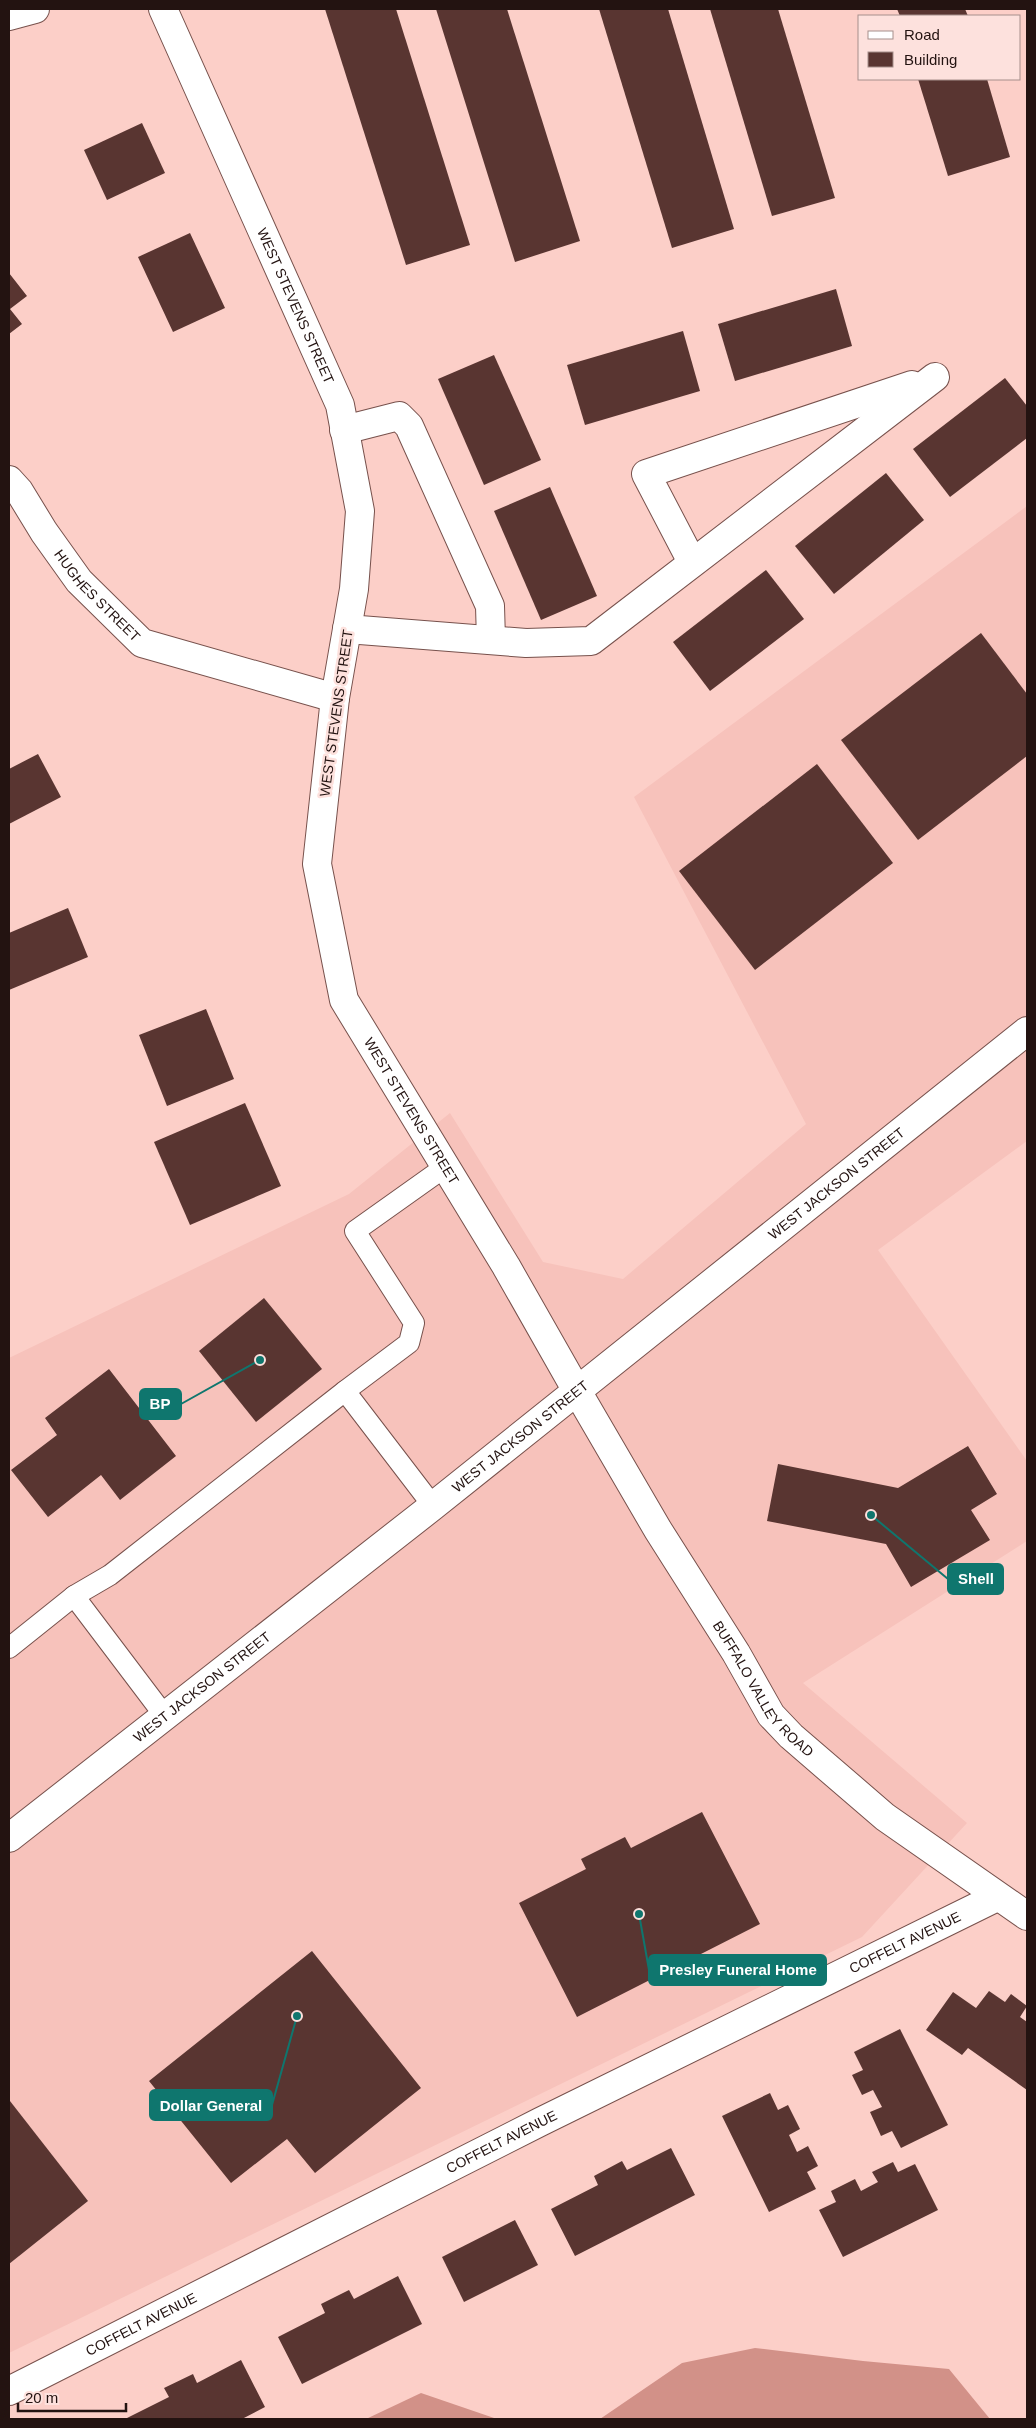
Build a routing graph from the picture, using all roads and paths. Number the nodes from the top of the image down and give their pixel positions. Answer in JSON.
{"nodes":[{"id":1,"x":35,"y":9,"type":"edge"},
{"id":2,"x":163,"y":9,"type":"edge"},
{"id":3,"x":9,"y":16,"type":"edge"},
{"id":4,"x":344,"y":430,"type":"junction"},
{"id":5,"x":12,"y":489,"type":"edge"},
{"id":6,"x":692,"y":562,"type":"junction"},
{"id":7,"x":348,"y":629,"type":"junction"},
{"id":8,"x":491,"y":640,"type":"junction"},
{"id":9,"x":335,"y":698,"type":"junction"},
{"id":10,"x":1027,"y":1031,"type":"edge"},
{"id":11,"x":445,"y":1167,"type":"junction"},
{"id":12,"x":345,"y":1391,"type":"junction"},
{"id":13,"x":577,"y":1391,"type":"junction"},
{"id":14,"x":433,"y":1506,"type":"junction"},
{"id":15,"x":74,"y":1596,"type":"junction"},
{"id":16,"x":9,"y":1648,"type":"edge"},
{"id":17,"x":164,"y":1715,"type":"junction"},
{"id":18,"x":9,"y":1838,"type":"edge"},
{"id":19,"x":997,"y":1897,"type":"junction"},
{"id":20,"x":1027,"y":1916,"type":"edge"},
{"id":21,"x":9,"y":2391,"type":"edge"}],
"edges":[{"from":1,"to":3,"type":"street"},
{"from":2,"to":4,"type":"street","name":"WEST STEVENS STREET"},
{"from":4,"to":7,"type":"street","name":"WEST STEVENS STREET"},
{"from":4,"to":8,"type":"street"},
{"from":5,"to":9,"type":"street","name":"HUGHES STREET"},
{"from":6,"to":6,"type":"street"},
{"from":6,"to":8,"type":"street"},
{"from":7,"to":8,"type":"street"},
{"from":7,"to":9,"type":"street","name":"WEST STEVENS STREET"},
{"from":9,"to":11,"type":"street","name":"WEST STEVENS STREET"},
{"from":10,"to":13,"type":"street","name":"WEST JACKSON STREET"},
{"from":11,"to":12,"type":"lane"},
{"from":11,"to":13,"type":"street","name":"WEST STEVENS STREET"},
{"from":12,"to":14,"type":"lane"},
{"from":12,"to":15,"type":"lane"},
{"from":13,"to":14,"type":"street","name":"WEST JACKSON STREET"},
{"from":13,"to":19,"type":"street","name":"BUFFALO VALLEY ROAD"},
{"from":14,"to":17,"type":"street","name":"WEST JACKSON STREET"},
{"from":15,"to":16,"type":"lane"},
{"from":15,"to":17,"type":"lane"},
{"from":17,"to":18,"type":"street","name":"WEST JACKSON STREET"},
{"from":19,"to":20,"type":"street","name":"BUFFALO VALLEY ROAD"},
{"from":19,"to":21,"type":"street","name":"COFFELT AVENUE"}]}
